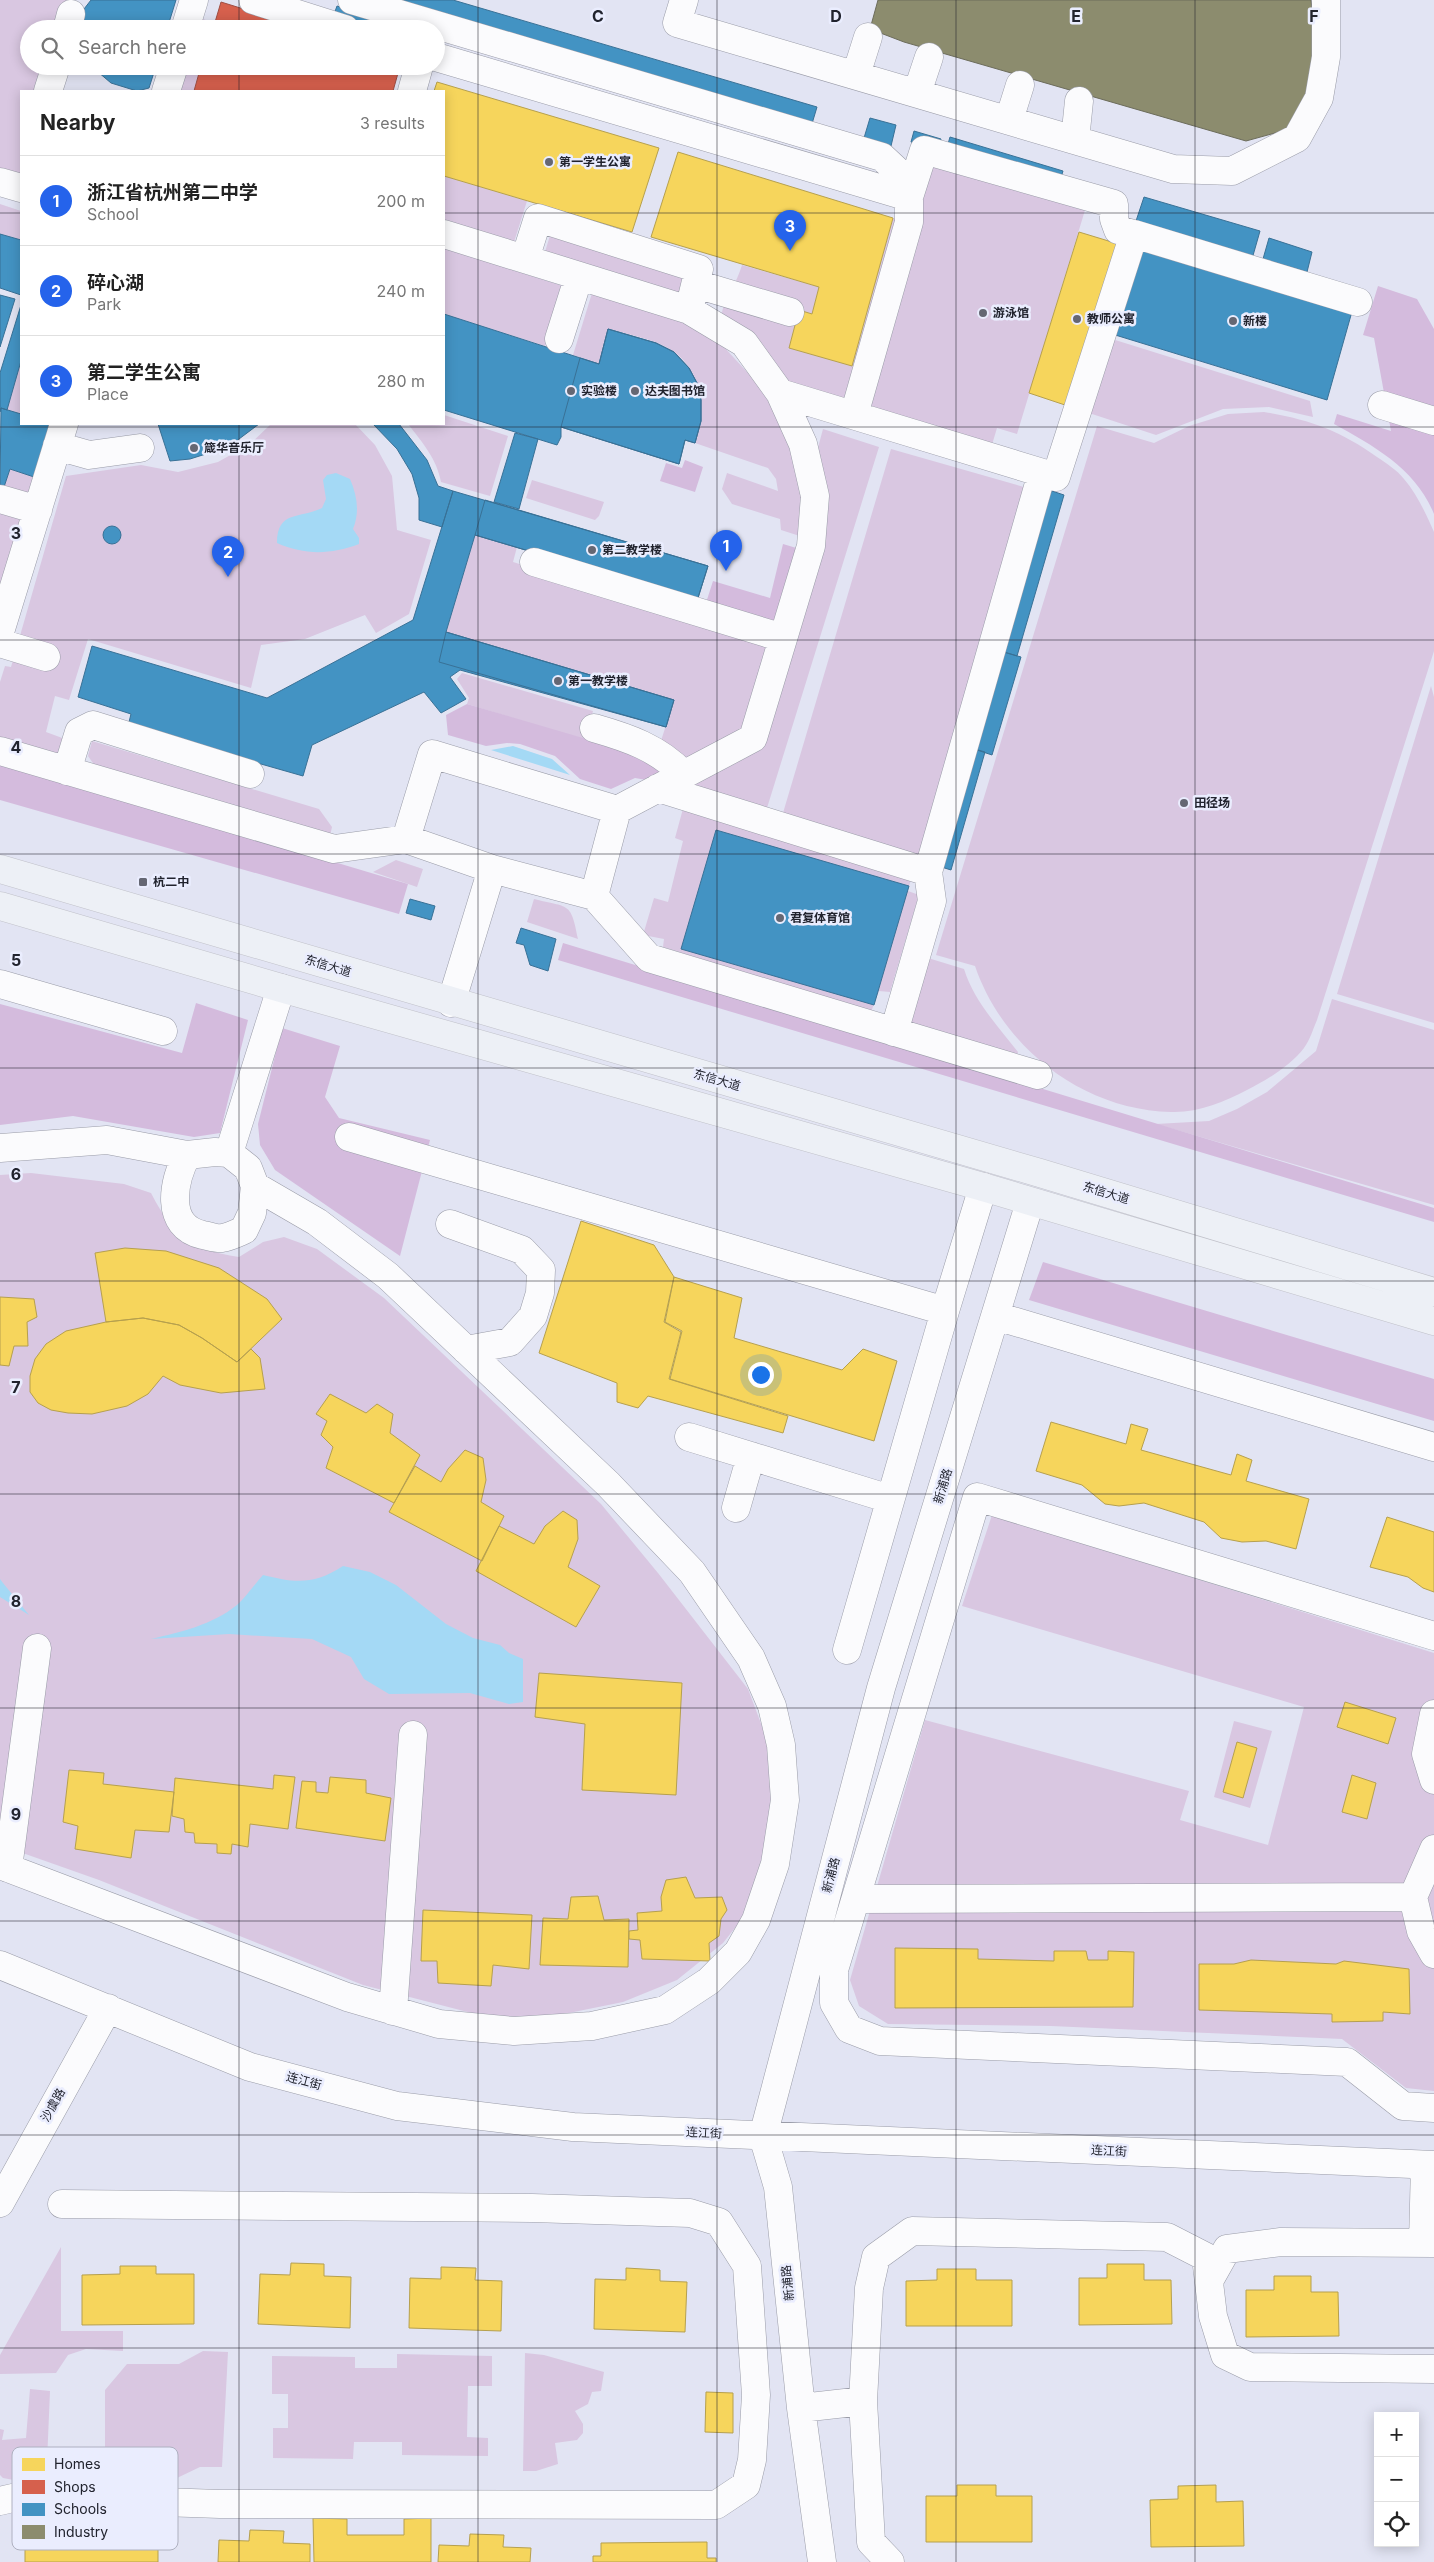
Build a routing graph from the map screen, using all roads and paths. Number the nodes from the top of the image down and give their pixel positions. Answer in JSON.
{"nodes":[{"id":1,"x":194,"y":0,"type":"edge"},
{"id":2,"x":253,"y":0,"type":"edge"},
{"id":3,"x":308,"y":0,"type":"edge"},
{"id":4,"x":324,"y":0,"type":"edge"},
{"id":5,"x":352,"y":0,"type":"edge"},
{"id":6,"x":684,"y":0,"type":"edge"},
{"id":7,"x":1326,"y":0,"type":"edge"},
{"id":8,"x":188,"y":20,"type":"edge"},
{"id":9,"x":316,"y":20,"type":"edge"},
{"id":10,"x":420,"y":20,"type":"edge"},
{"id":11,"x":445,"y":28,"type":"edge"},
{"id":12,"x":868,"y":37,"type":"dead end"},
{"id":13,"x":928,"y":57,"type":"dead end"},
{"id":14,"x":445,"y":60,"type":"edge"},
{"id":15,"x":53,"y":75,"type":"edge"},
{"id":16,"x":171,"y":75,"type":"edge"},
{"id":17,"x":416,"y":75,"type":"edge"},
{"id":18,"x":856,"y":75,"type":"junction"},
{"id":19,"x":1020,"y":85,"type":"dead end"},
{"id":20,"x":48,"y":90,"type":"edge"},
{"id":21,"x":166,"y":90,"type":"edge"},
{"id":22,"x":412,"y":90,"type":"edge"},
{"id":23,"x":917,"y":93,"type":"junction"},
{"id":24,"x":1080,"y":101,"type":"dead end"},
{"id":25,"x":1009,"y":120,"type":"junction"},
{"id":26,"x":1075,"y":140,"type":"junction"},
{"id":27,"x":909,"y":197,"type":"junction"},
{"id":28,"x":445,"y":234,"type":"edge"},
{"id":29,"x":1134,"y":234,"type":"junction"},
{"id":30,"x":525,"y":259,"type":"junction"},
{"id":31,"x":579,"y":276,"type":"junction"},
{"id":32,"x":696,"y":284,"type":"junction"},
{"id":33,"x":1358,"y":302,"type":"dead end"},
{"id":34,"x":690,"y":310,"type":"junction"},
{"id":35,"x":790,"y":312,"type":"dead end"},
{"id":36,"x":559,"y":339,"type":"dead end"},
{"id":37,"x":780,"y":393,"type":"junction"},
{"id":38,"x":1382,"y":405,"type":"dead end"},
{"id":39,"x":854,"y":415,"type":"junction"},
{"id":40,"x":1434,"y":421,"type":"edge"},
{"id":41,"x":61,"y":435,"type":"edge"},
{"id":42,"x":140,"y":448,"type":"dead end"},
{"id":43,"x":1042,"y":473,"type":"junction"},
{"id":44,"x":0,"y":499,"type":"edge"},
{"id":45,"x":38,"y":510,"type":"junction"},
{"id":46,"x":534,"y":562,"type":"dead end"},
{"id":47,"x":0,"y":632,"type":"edge"},
{"id":48,"x":784,"y":638,"type":"junction"},
{"id":49,"x":0,"y":643,"type":"edge"},
{"id":50,"x":46,"y":657,"type":"dead end"},
{"id":51,"x":594,"y":728,"type":"dead end"},
{"id":52,"x":0,"y":751,"type":"edge"},
{"id":53,"x":67,"y":771,"type":"junction"},
{"id":54,"x":250,"y":774,"type":"dead end"},
{"id":55,"x":683,"y":774,"type":"junction"},
{"id":56,"x":658,"y":788,"type":"junction"},
{"id":57,"x":617,"y":810,"type":"junction"},
{"id":58,"x":406,"y":839,"type":"junction"},
{"id":59,"x":0,"y":869,"type":"edge"},
{"id":60,"x":492,"y":869,"type":"junction"},
{"id":61,"x":928,"y":872,"type":"junction"},
{"id":62,"x":594,"y":896,"type":"junction"},
{"id":63,"x":0,"y":906,"type":"edge"},
{"id":64,"x":0,"y":984,"type":"edge"},
{"id":65,"x":281,"y":988,"type":"junction"},
{"id":66,"x":452,"y":1003,"type":"junction"},
{"id":67,"x":163,"y":1031,"type":"dead end"},
{"id":68,"x":894,"y":1032,"type":"junction"},
{"id":69,"x":1038,"y":1075,"type":"dead end"},
{"id":70,"x":349,"y":1137,"type":"dead end"},
{"id":71,"x":0,"y":1148,"type":"edge"},
{"id":72,"x":229,"y":1153,"type":"junction"},
{"id":73,"x":186,"y":1155,"type":"junction"},
{"id":74,"x":255,"y":1186,"type":"junction"},
{"id":75,"x":983,"y":1187,"type":"junction"},
{"id":76,"x":1030,"y":1202,"type":"junction"},
{"id":77,"x":450,"y":1224,"type":"dead end"},
{"id":78,"x":1434,"y":1292,"type":"edge"},
{"id":79,"x":945,"y":1311,"type":"junction"},
{"id":80,"x":996,"y":1316,"type":"junction"},
{"id":81,"x":1434,"y":1321,"type":"edge"},
{"id":82,"x":466,"y":1350,"type":"junction"},
{"id":83,"x":689,"y":1437,"type":"dead end"},
{"id":84,"x":1434,"y":1446,"type":"edge"},
{"id":85,"x":751,"y":1456,"type":"junction"},
{"id":86,"x":890,"y":1499,"type":"junction"},
{"id":87,"x":736,"y":1508,"type":"dead end"},
{"id":88,"x":1434,"y":1636,"type":"edge"},
{"id":89,"x":37,"y":1648,"type":"dead end"},
{"id":90,"x":847,"y":1650,"type":"dead end"},
{"id":91,"x":1434,"y":1714,"type":"edge"},
{"id":92,"x":414,"y":1735,"type":"dead end"},
{"id":93,"x":1434,"y":1780,"type":"edge"},
{"id":94,"x":1434,"y":1849,"type":"edge"},
{"id":95,"x":4,"y":1866,"type":"edge"},
{"id":96,"x":1413,"y":1897,"type":"junction"},
{"id":97,"x":856,"y":1899,"type":"junction"},
{"id":98,"x":1434,"y":1954,"type":"edge"},
{"id":99,"x":0,"y":1965,"type":"edge"},
{"id":100,"x":108,"y":2008,"type":"junction"},
{"id":101,"x":393,"y":2011,"type":"junction"},
{"id":102,"x":1434,"y":2108,"type":"edge"},
{"id":103,"x":763,"y":2136,"type":"junction"},
{"id":104,"x":1430,"y":2165,"type":"edge"},
{"id":105,"x":0,"y":2203,"type":"edge"},
{"id":106,"x":62,"y":2204,"type":"dead end"},
{"id":107,"x":1428,"y":2243,"type":"edge"},
{"id":108,"x":1209,"y":2281,"type":"junction"},
{"id":109,"x":1434,"y":2369,"type":"edge"},
{"id":110,"x":863,"y":2401,"type":"junction"},
{"id":111,"x":801,"y":2408,"type":"junction"},
{"id":112,"x":178,"y":2503,"type":"edge"},
{"id":113,"x":822,"y":2562,"type":"edge"},
{"id":114,"x":890,"y":2562,"type":"edge"}],
"edges":[{"from":1,"to":8,"type":"street"},
{"from":2,"to":9,"type":"street"},
{"from":3,"to":4,"type":"street"},
{"from":5,"to":10,"type":"street"},
{"from":6,"to":18,"type":"street"},
{"from":7,"to":26,"type":"street"},
{"from":11,"to":27,"type":"street"},
{"from":12,"to":18,"type":"street"},
{"from":13,"to":23,"type":"street"},
{"from":14,"to":27,"type":"street"},
{"from":15,"to":20,"type":"street"},
{"from":16,"to":21,"type":"street"},
{"from":17,"to":22,"type":"street"},
{"from":18,"to":23,"type":"street"},
{"from":19,"to":25,"type":"street"},
{"from":23,"to":25,"type":"street"},
{"from":24,"to":26,"type":"street"},
{"from":25,"to":26,"type":"street"},
{"from":27,"to":29,"type":"street"},
{"from":27,"to":39,"type":"street"},
{"from":28,"to":30,"type":"street"},
{"from":29,"to":33,"type":"street"},
{"from":29,"to":43,"type":"street"},
{"from":30,"to":31,"type":"street"},
{"from":30,"to":32,"type":"street"},
{"from":31,"to":34,"type":"street"},
{"from":31,"to":36,"type":"street"},
{"from":32,"to":34,"type":"street"},
{"from":32,"to":35,"type":"street"},
{"from":34,"to":37,"type":"street"},
{"from":37,"to":39,"type":"street"},
{"from":37,"to":48,"type":"street"},
{"from":38,"to":40,"type":"street"},
{"from":39,"to":43,"type":"street"},
{"from":41,"to":42,"type":"street"},
{"from":41,"to":45,"type":"street"},
{"from":43,"to":61,"type":"street"},
{"from":44,"to":45,"type":"street"},
{"from":45,"to":47,"type":"street"},
{"from":46,"to":48,"type":"street"},
{"from":48,"to":55,"type":"street"},
{"from":49,"to":50,"type":"street"},
{"from":51,"to":55,"type":"street"},
{"from":52,"to":53,"type":"street"},
{"from":53,"to":54,"type":"street"},
{"from":53,"to":58,"type":"street"},
{"from":55,"to":56,"type":"street"},
{"from":56,"to":57,"type":"street"},
{"from":56,"to":61,"type":"street"},
{"from":57,"to":58,"type":"street"},
{"from":57,"to":62,"type":"street"},
{"from":58,"to":60,"type":"street"},
{"from":59,"to":66,"type":"main road","name":"东信大道"},
{"from":60,"to":62,"type":"street"},
{"from":60,"to":66,"type":"street"},
{"from":61,"to":68,"type":"street"},
{"from":62,"to":68,"type":"street"},
{"from":63,"to":65,"type":"main road"},
{"from":64,"to":67,"type":"street"},
{"from":65,"to":72,"type":"street"},
{"from":65,"to":75,"type":"main road"},
{"from":66,"to":78,"type":"main road","name":"东信大道"},
{"from":68,"to":69,"type":"street"},
{"from":70,"to":79,"type":"street"},
{"from":71,"to":73,"type":"street"},
{"from":72,"to":73,"type":"street"},
{"from":72,"to":74,"type":"street"},
{"from":73,"to":74,"type":"street"},
{"from":74,"to":82,"type":"street"},
{"from":75,"to":76,"type":"main road"},
{"from":75,"to":79,"type":"street"},
{"from":76,"to":80,"type":"street","name":"新浦路"},
{"from":76,"to":81,"type":"main road"},
{"from":77,"to":82,"type":"street"},
{"from":79,"to":86,"type":"street"},
{"from":80,"to":84,"type":"street"},
{"from":80,"to":103,"type":"street","name":"新浦路"},
{"from":82,"to":101,"type":"street"},
{"from":83,"to":85,"type":"street"},
{"from":85,"to":86,"type":"street"},
{"from":85,"to":87,"type":"street"},
{"from":86,"to":90,"type":"street"},
{"from":88,"to":97,"type":"street"},
{"from":89,"to":95,"type":"street"},
{"from":91,"to":93,"type":"street"},
{"from":92,"to":101,"type":"street"},
{"from":94,"to":96,"type":"street"},
{"from":95,"to":101,"type":"street"},
{"from":96,"to":97,"type":"street"},
{"from":96,"to":98,"type":"street"},
{"from":97,"to":102,"type":"street"},
{"from":99,"to":100,"type":"street","name":"连江街"},
{"from":100,"to":103,"type":"street","name":"连江街"},
{"from":100,"to":105,"type":"street","name":"沙虞路"},
{"from":103,"to":104,"type":"street","name":"连江街"},
{"from":103,"to":111,"type":"street","name":"新浦路"},
{"from":104,"to":107,"type":"street"},
{"from":106,"to":112,"type":"street"},
{"from":107,"to":108,"type":"street"},
{"from":108,"to":109,"type":"street"},
{"from":108,"to":110,"type":"street"},
{"from":110,"to":111,"type":"street"},
{"from":110,"to":114,"type":"street"},
{"from":111,"to":113,"type":"street","name":"新浦路"}]}
